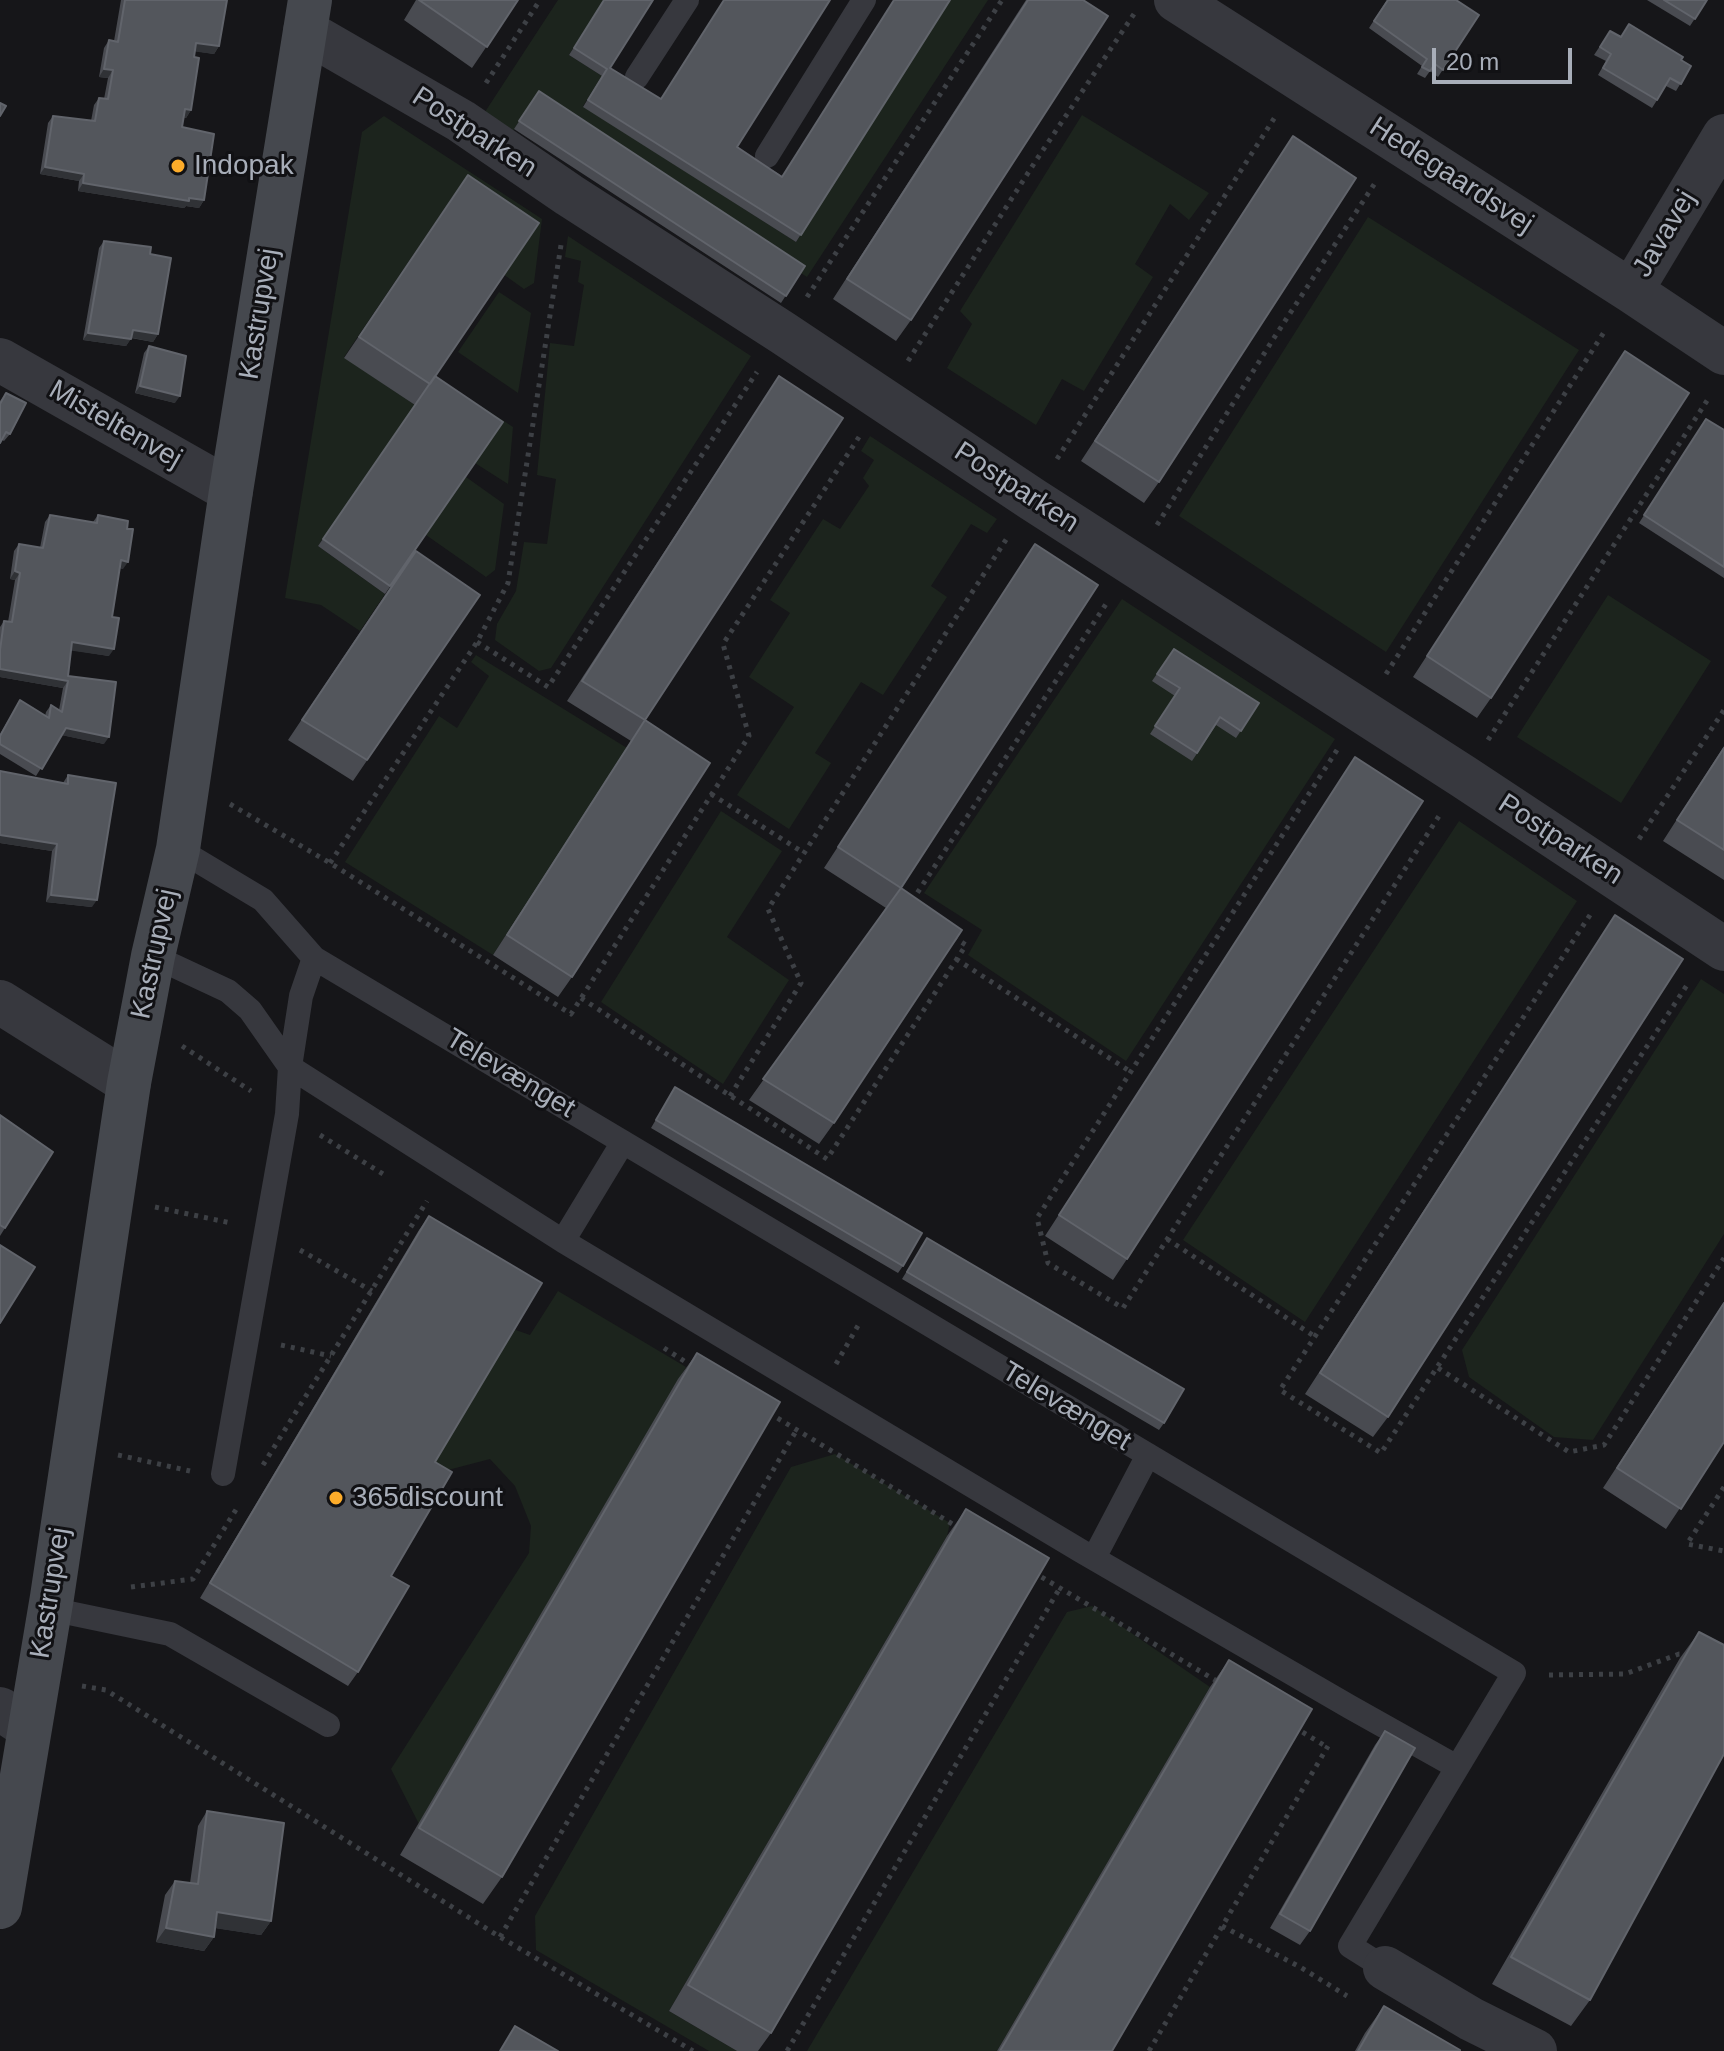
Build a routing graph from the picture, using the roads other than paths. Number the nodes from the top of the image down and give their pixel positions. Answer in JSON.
{"nodes":[{"id":1,"x":687,"y":0,"type":"edge"},
{"id":2,"x":864,"y":0,"type":"edge"},
{"id":3,"x":1156,"y":6,"type":"edge"},
{"id":4,"x":308,"y":16,"type":"edge"},
{"id":5,"x":637,"y":77,"type":"dead end"},
{"id":6,"x":1724,"y":136,"type":"edge"},
{"id":7,"x":767,"y":156,"type":"dead end"},
{"id":8,"x":1631,"y":291,"type":"junction"},
{"id":9,"x":0,"y":360,"type":"edge"},
{"id":10,"x":1720,"y":370,"type":"edge"},
{"id":11,"x":231,"y":491,"type":"junction"},
{"id":12,"x":178,"y":849,"type":"junction"},
{"id":13,"x":1719,"y":946,"type":"edge"},
{"id":14,"x":153,"y":956,"type":"junction"},
{"id":15,"x":314,"y":958,"type":"junction"},
{"id":16,"x":0,"y":1002,"type":"edge"},
{"id":17,"x":290,"y":1067,"type":"junction"},
{"id":18,"x":129,"y":1083,"type":"junction"},
{"id":19,"x":623,"y":1142,"type":"junction"},
{"id":20,"x":563,"y":1241,"type":"junction"},
{"id":21,"x":1148,"y":1455,"type":"junction"},
{"id":22,"x":223,"y":1474,"type":"road end"},
{"id":23,"x":1088,"y":1554,"type":"junction"},
{"id":24,"x":50,"y":1609,"type":"junction"},
{"id":25,"x":15,"y":1718,"type":"edge"},
{"id":26,"x":328,"y":1725,"type":"dead end"},
{"id":27,"x":1457,"y":1767,"type":"junction"},
{"id":28,"x":0,"y":1907,"type":"edge"},
{"id":29,"x":1385,"y":1968,"type":"joint"},
{"id":30,"x":1535,"y":2051,"type":"edge"}],
"edges":[{"from":1,"to":5,"type":"lane"},
{"from":2,"to":7,"type":"lane"},
{"from":3,"to":8,"type":"street","name":"Hedegaardsvej"},
{"from":4,"to":11,"type":"street","name":"Kastrupvej"},
{"from":4,"to":13,"type":"street","name":"Postparken"},
{"from":6,"to":8,"type":"street","name":"Javavej"},
{"from":8,"to":10,"type":"street","name":"Hedegaardsvej"},
{"from":9,"to":11,"type":"street","name":"Misteltenvej"},
{"from":11,"to":12,"type":"street","name":"Kastrupvej"},
{"from":12,"to":14,"type":"street","name":"Kastrupvej"},
{"from":12,"to":15,"type":"lane","name":"Televænget"},
{"from":14,"to":17,"type":"lane"},
{"from":14,"to":18,"type":"street","name":"Kastrupvej"},
{"from":15,"to":17,"type":"lane"},
{"from":15,"to":19,"type":"lane","name":"Televænget"},
{"from":16,"to":18,"type":"street"},
{"from":17,"to":20,"type":"lane"},
{"from":17,"to":22,"type":"lane"},
{"from":18,"to":24,"type":"street","name":"Kastrupvej"},
{"from":19,"to":20,"type":"lane"},
{"from":19,"to":21,"type":"lane","name":"Televænget"},
{"from":20,"to":23,"type":"lane"},
{"from":21,"to":23,"type":"lane"},
{"from":21,"to":27,"type":"lane","name":"Televænget"},
{"from":23,"to":27,"type":"lane"},
{"from":24,"to":25,"type":"street","name":"Kastrupvej"},
{"from":24,"to":26,"type":"lane"},
{"from":25,"to":28,"type":"street","name":"Kastrupvej"},
{"from":27,"to":29,"type":"lane"},
{"from":29,"to":30,"type":"street"}]}
